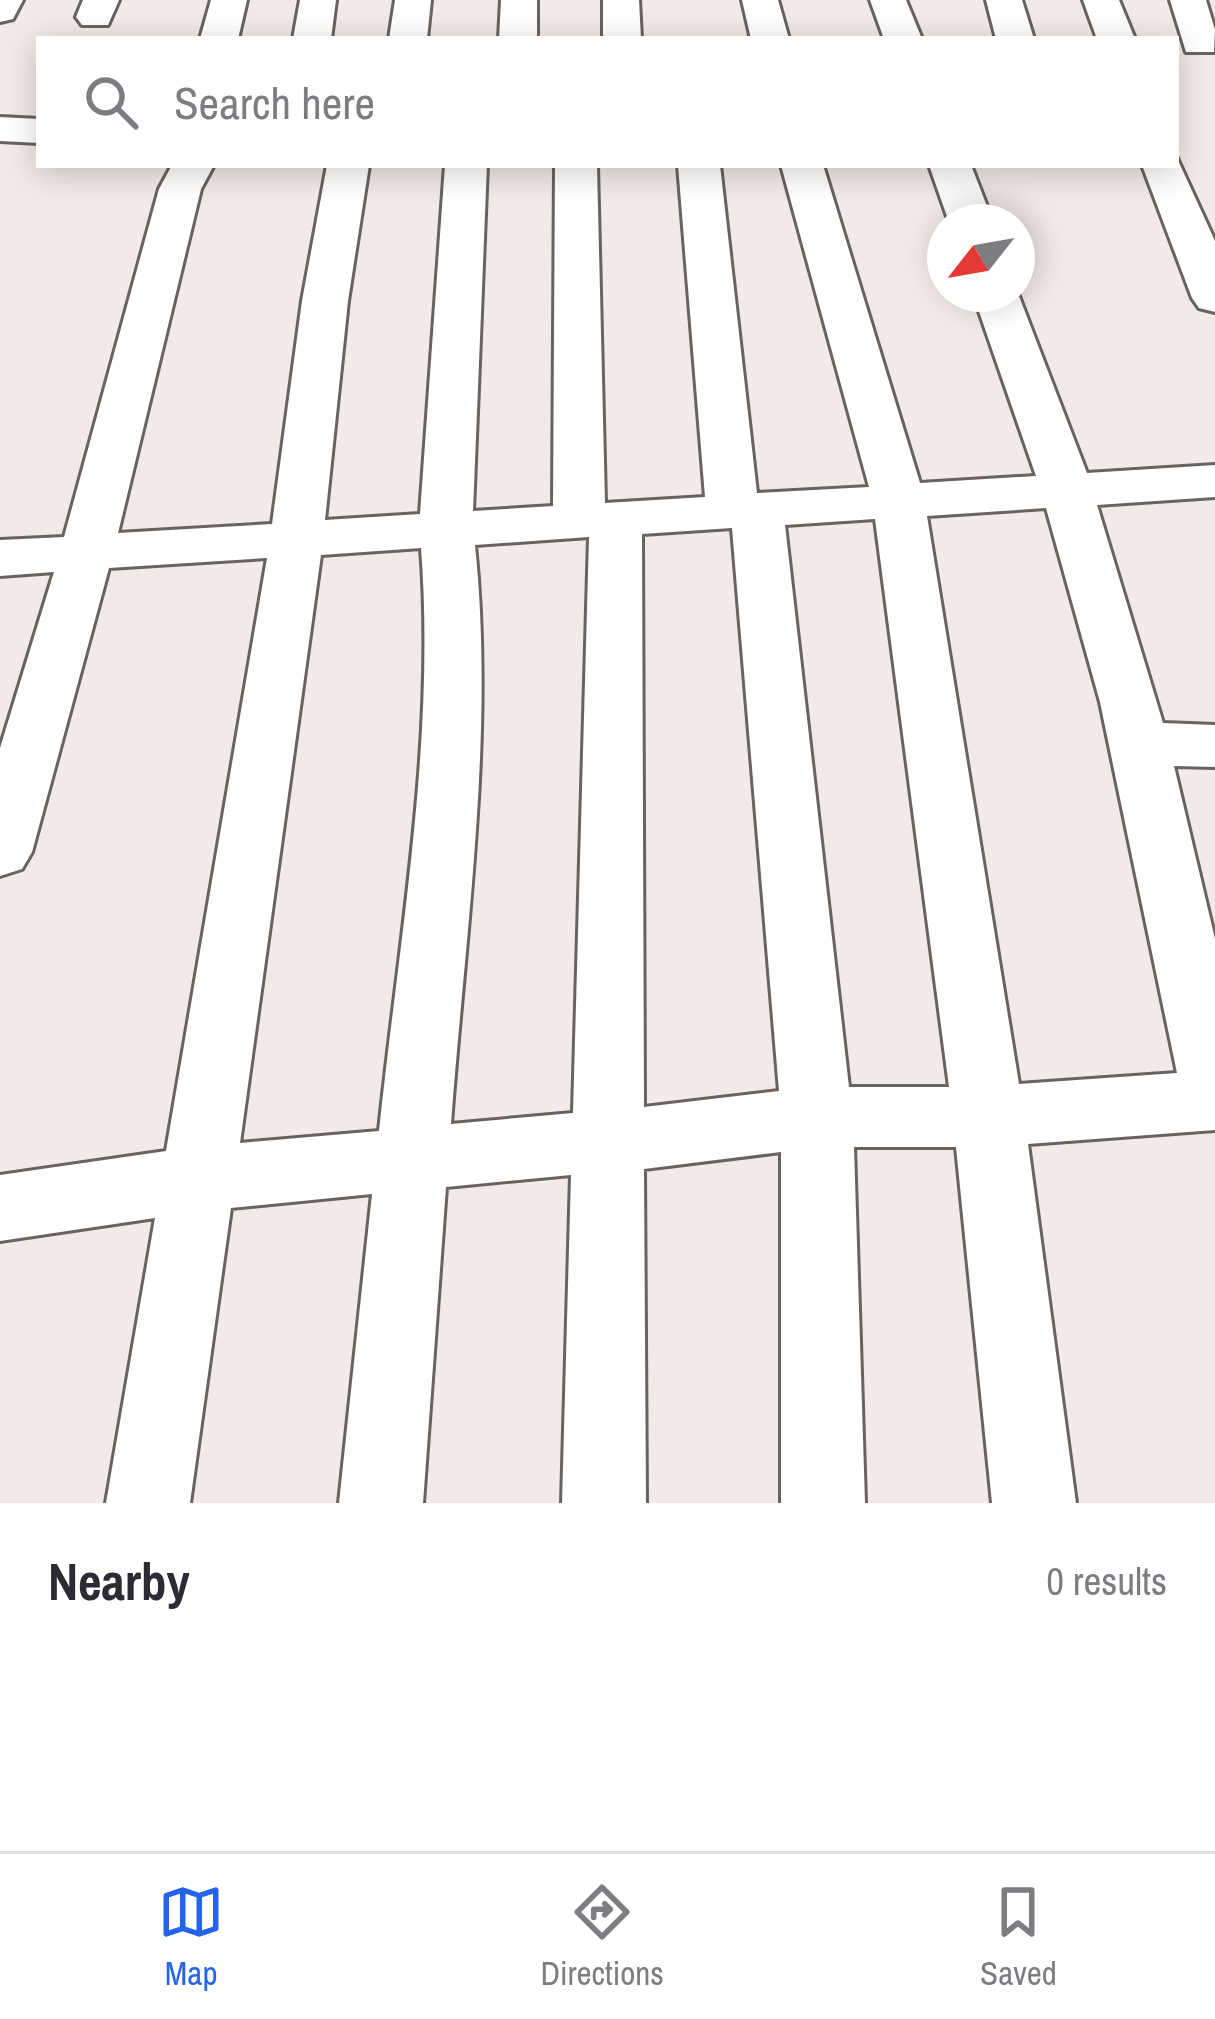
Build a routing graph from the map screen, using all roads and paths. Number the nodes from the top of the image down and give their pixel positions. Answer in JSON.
{"nodes":[{"id":1,"x":5,"y":0,"type":"edge"},
{"id":2,"x":229,"y":0,"type":"edge"},
{"id":3,"x":319,"y":0,"type":"edge"},
{"id":4,"x":412,"y":0,"type":"edge"},
{"id":5,"x":519,"y":0,"type":"edge"},
{"id":6,"x":621,"y":0,"type":"edge"},
{"id":7,"x":760,"y":0,"type":"edge"},
{"id":8,"x":888,"y":0,"type":"edge"},
{"id":9,"x":1004,"y":0,"type":"edge"},
{"id":10,"x":1101,"y":0,"type":"edge"},
{"id":11,"x":1188,"y":0,"type":"edge"},
{"id":12,"x":0,"y":11,"type":"edge"},
{"id":13,"x":220,"y":36,"type":"edge"},
{"id":14,"x":313,"y":36,"type":"edge"},
{"id":15,"x":408,"y":36,"type":"edge"},
{"id":16,"x":518,"y":36,"type":"edge"},
{"id":17,"x":622,"y":36,"type":"edge"},
{"id":18,"x":769,"y":36,"type":"edge"},
{"id":19,"x":901,"y":36,"type":"edge"},
{"id":20,"x":1014,"y":36,"type":"edge"},
{"id":21,"x":1115,"y":36,"type":"edge"},
{"id":22,"x":1201,"y":44,"type":"dead end"},
{"id":23,"x":0,"y":129,"type":"edge"},
{"id":24,"x":36,"y":131,"type":"edge"},
{"id":25,"x":1179,"y":167,"type":"edge"},
{"id":26,"x":347,"y":168,"type":"edge"},
{"id":27,"x":466,"y":168,"type":"edge"},
{"id":28,"x":576,"y":168,"type":"edge"},
{"id":29,"x":699,"y":168,"type":"edge"},
{"id":30,"x":803,"y":168,"type":"edge"},
{"id":31,"x":951,"y":168,"type":"edge"},
{"id":32,"x":1164,"y":168,"type":"edge"},
{"id":33,"x":1215,"y":168,"type":"edge"},
{"id":34,"x":182,"y":173,"type":"edge"},
{"id":35,"x":964,"y":204,"type":"edge"},
{"id":36,"x":1215,"y":298,"type":"edge"},
{"id":37,"x":1002,"y":312,"type":"edge"},
{"id":38,"x":1215,"y":481,"type":"edge"},
{"id":39,"x":1066,"y":490,"type":"junction"},
{"id":40,"x":899,"y":502,"type":"junction"},
{"id":41,"x":745,"y":511,"type":"junction"},
{"id":42,"x":597,"y":519,"type":"junction"},
{"id":43,"x":446,"y":526,"type":"junction"},
{"id":44,"x":297,"y":537,"type":"junction"},
{"id":45,"x":87,"y":551,"type":"junction"},
{"id":46,"x":0,"y":557,"type":"edge"},
{"id":47,"x":1138,"y":743,"type":"junction"},
{"id":48,"x":1215,"y":746,"type":"edge"},
{"id":49,"x":0,"y":852,"type":"edge"},
{"id":50,"x":1215,"y":1085,"type":"edge"},
{"id":51,"x":1215,"y":1100,"type":"edge"},
{"id":52,"x":817,"y":1117,"type":"junction"},
{"id":53,"x":989,"y":1117,"type":"junction"},
{"id":54,"x":609,"y":1138,"type":"junction"},
{"id":55,"x":411,"y":1156,"type":"junction"},
{"id":56,"x":197,"y":1179,"type":"junction"},
{"id":57,"x":0,"y":1208,"type":"edge"},
{"id":58,"x":148,"y":1503,"type":"edge"},
{"id":59,"x":381,"y":1503,"type":"edge"},
{"id":60,"x":604,"y":1503,"type":"edge"},
{"id":61,"x":824,"y":1503,"type":"edge"},
{"id":62,"x":1034,"y":1503,"type":"edge"}],
"edges":[{"from":1,"to":12,"type":"street"},
{"from":2,"to":13,"type":"street"},
{"from":3,"to":14,"type":"street"},
{"from":4,"to":15,"type":"street"},
{"from":5,"to":16,"type":"street"},
{"from":6,"to":17,"type":"street"},
{"from":7,"to":18,"type":"street"},
{"from":8,"to":19,"type":"street"},
{"from":9,"to":20,"type":"street"},
{"from":10,"to":21,"type":"street"},
{"from":11,"to":22,"type":"street"},
{"from":23,"to":24,"type":"street"},
{"from":25,"to":33,"type":"street"},
{"from":26,"to":44,"type":"street"},
{"from":27,"to":43,"type":"street"},
{"from":28,"to":42,"type":"street"},
{"from":29,"to":41,"type":"street"},
{"from":30,"to":40,"type":"street"},
{"from":31,"to":35,"type":"street"},
{"from":32,"to":36,"type":"street"},
{"from":34,"to":45,"type":"street"},
{"from":37,"to":39,"type":"street"},
{"from":38,"to":39,"type":"street"},
{"from":39,"to":40,"type":"street"},
{"from":39,"to":47,"type":"street"},
{"from":40,"to":41,"type":"street"},
{"from":40,"to":53,"type":"street"},
{"from":41,"to":42,"type":"street"},
{"from":41,"to":52,"type":"street"},
{"from":42,"to":43,"type":"street"},
{"from":42,"to":54,"type":"street"},
{"from":43,"to":44,"type":"street"},
{"from":43,"to":55,"type":"street"},
{"from":44,"to":45,"type":"street"},
{"from":44,"to":56,"type":"street"},
{"from":45,"to":46,"type":"street"},
{"from":45,"to":49,"type":"street"},
{"from":47,"to":48,"type":"street"},
{"from":47,"to":50,"type":"street"},
{"from":51,"to":53,"type":"street"},
{"from":52,"to":53,"type":"street"},
{"from":52,"to":54,"type":"street"},
{"from":52,"to":61,"type":"street"},
{"from":53,"to":62,"type":"street"},
{"from":54,"to":55,"type":"street"},
{"from":54,"to":60,"type":"street"},
{"from":55,"to":56,"type":"street"},
{"from":55,"to":59,"type":"street"},
{"from":56,"to":57,"type":"street"},
{"from":56,"to":58,"type":"street"}]}
